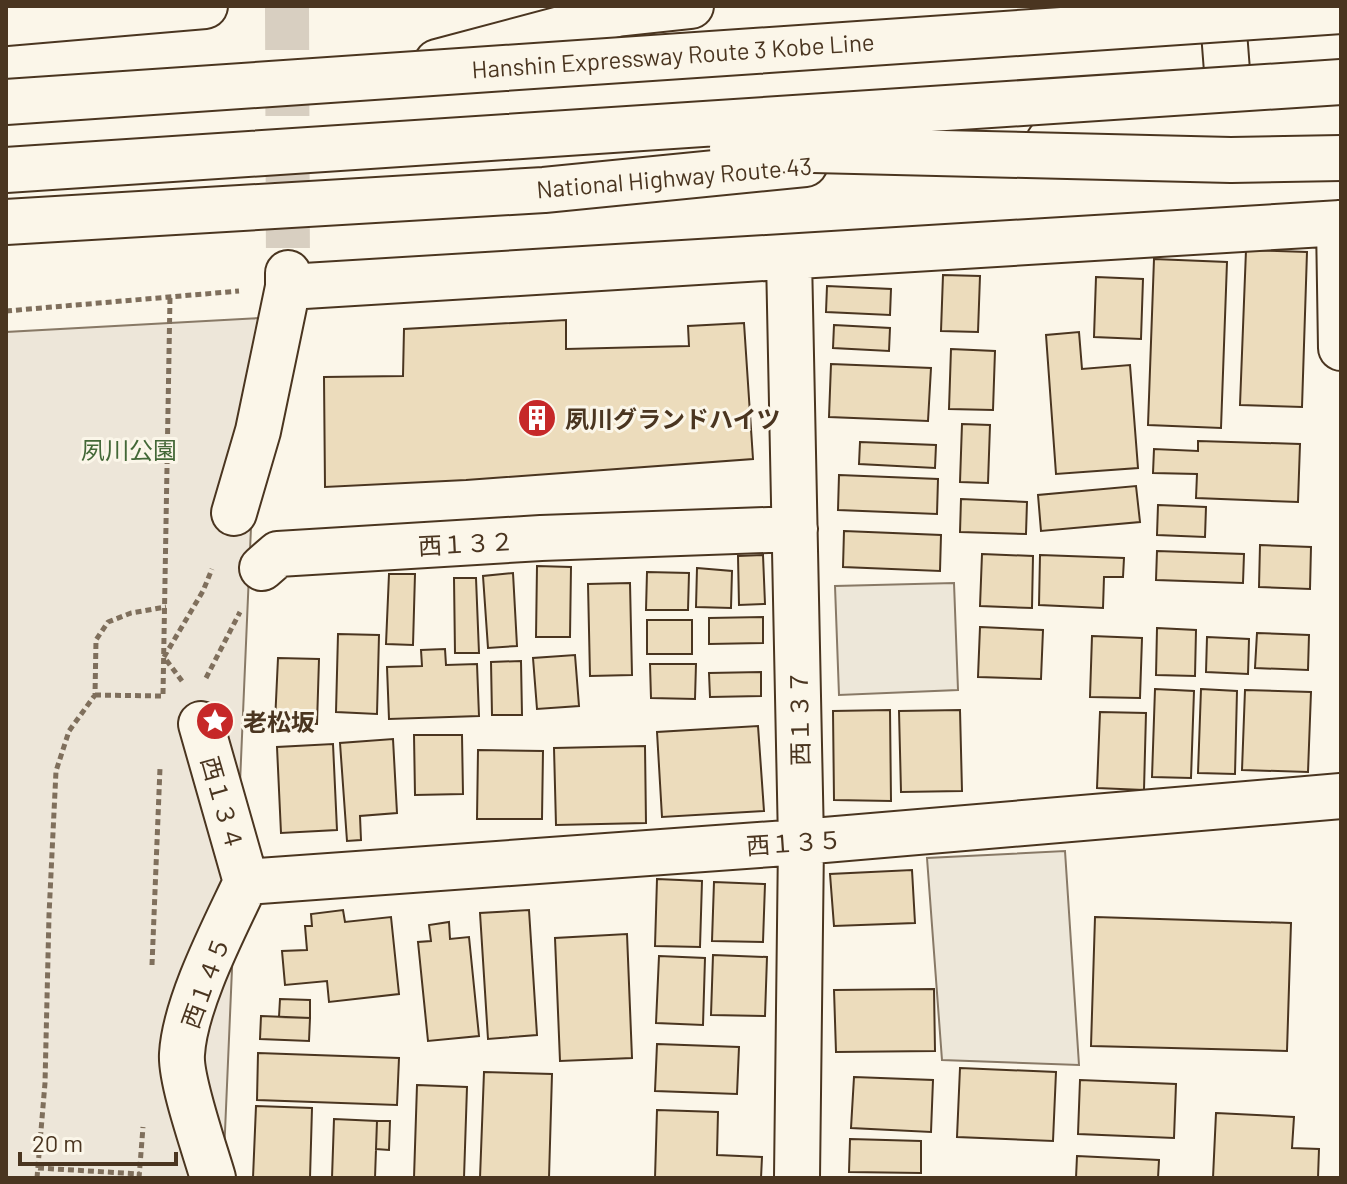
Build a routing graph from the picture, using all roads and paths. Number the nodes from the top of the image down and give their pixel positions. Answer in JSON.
{"nodes":[{"id":1,"x":205,"y":6,"type":"edge"},
{"id":2,"x":691,"y":6,"type":"edge"},
{"id":3,"x":1222,"y":6,"type":"edge"},
{"id":4,"x":1341,"y":11,"type":"edge"},
{"id":5,"x":6,"y":23,"type":"edge"},
{"id":6,"x":392,"y":74,"type":"junction"},
{"id":7,"x":1341,"y":82,"type":"edge"},
{"id":8,"x":6,"y":102,"type":"edge"},
{"id":9,"x":1341,"y":118,"type":"edge"},
{"id":10,"x":1231,"y":123,"type":"junction"},
{"id":11,"x":425,"y":143,"type":"junction"},
{"id":12,"x":1341,"y":158,"type":"edge"},
{"id":13,"x":6,"y":170,"type":"edge"},
{"id":14,"x":6,"y":222,"type":"edge"},
{"id":15,"x":1340,"y":223,"type":"edge"},
{"id":16,"x":789,"y":258,"type":"junction"},
{"id":17,"x":226,"y":292,"type":"dead end"},
{"id":18,"x":170,"y":297,"type":"junction"},
{"id":19,"x":6,"y":311,"type":"edge"},
{"id":20,"x":169,"y":329,"type":"dead end"},
{"id":21,"x":1341,"y":348,"type":"edge"},
{"id":22,"x":234,"y":513,"type":"joint"},
{"id":23,"x":795,"y":529,"type":"junction"},
{"id":24,"x":262,"y":568,"type":"joint"},
{"id":25,"x":166,"y":607,"type":"dead end"},
{"id":26,"x":209,"y":675,"type":"dead end"},
{"id":27,"x":95,"y":695,"type":"junction"},
{"id":28,"x":163,"y":696,"type":"dead end"},
{"id":29,"x":201,"y":724,"type":"joint"},
{"id":30,"x":1341,"y":796,"type":"edge"},
{"id":31,"x":801,"y":842,"type":"junction"},
{"id":32,"x":246,"y":882,"type":"junction"},
{"id":33,"x":38,"y":1168,"type":"junction"},
{"id":34,"x":140,"y":1174,"type":"dead end"},
{"id":35,"x":37,"y":1178,"type":"edge"},
{"id":36,"x":213,"y":1178,"type":"edge"},
{"id":37,"x":797,"y":1178,"type":"edge"}],
"edges":[{"from":1,"to":5,"type":"main road"},
{"from":2,"to":6,"type":"main road","bridge":true},
{"from":3,"to":10,"type":"main road"},
{"from":4,"to":6,"type":"main road","name":"Hanshin Expressway Route 3 Kobe Line","bridge":true},
{"from":6,"to":8,"type":"main road","name":"Hanshin Expressway Route 3 Kobe Line","bridge":true},
{"from":7,"to":11,"type":"main road","bridge":true},
{"from":9,"to":10,"type":"main road","name":"National Highway Route 43"},
{"from":10,"to":14,"type":"main road","name":"National Highway Route 43"},
{"from":11,"to":12,"type":"main road","bridge":true},
{"from":11,"to":13,"type":"main road","bridge":true},
{"from":15,"to":16,"type":"main road"},
{"from":15,"to":21,"type":"main road"},
{"from":16,"to":22,"type":"main road"},
{"from":16,"to":23,"type":"main road","name":"西１３７"},
{"from":17,"to":18,"type":"path"},
{"from":18,"to":19,"type":"path"},
{"from":18,"to":20,"type":"path"},
{"from":22,"to":29,"type":"path"},
{"from":23,"to":24,"type":"main road","name":"西１３２"},
{"from":23,"to":31,"type":"main road","name":"西１３７"},
{"from":24,"to":26,"type":"path"},
{"from":25,"to":27,"type":"path"},
{"from":27,"to":28,"type":"path"},
{"from":27,"to":33,"type":"path"},
{"from":29,"to":32,"type":"main road","name":"西１３４"},
{"from":30,"to":31,"type":"main road","name":"西１３５"},
{"from":31,"to":32,"type":"main road","name":"西１３５"},
{"from":31,"to":37,"type":"main road","name":"西１３７"},
{"from":32,"to":36,"type":"main road","name":"西１４５"},
{"from":33,"to":34,"type":"path"},
{"from":33,"to":35,"type":"path"}]}
